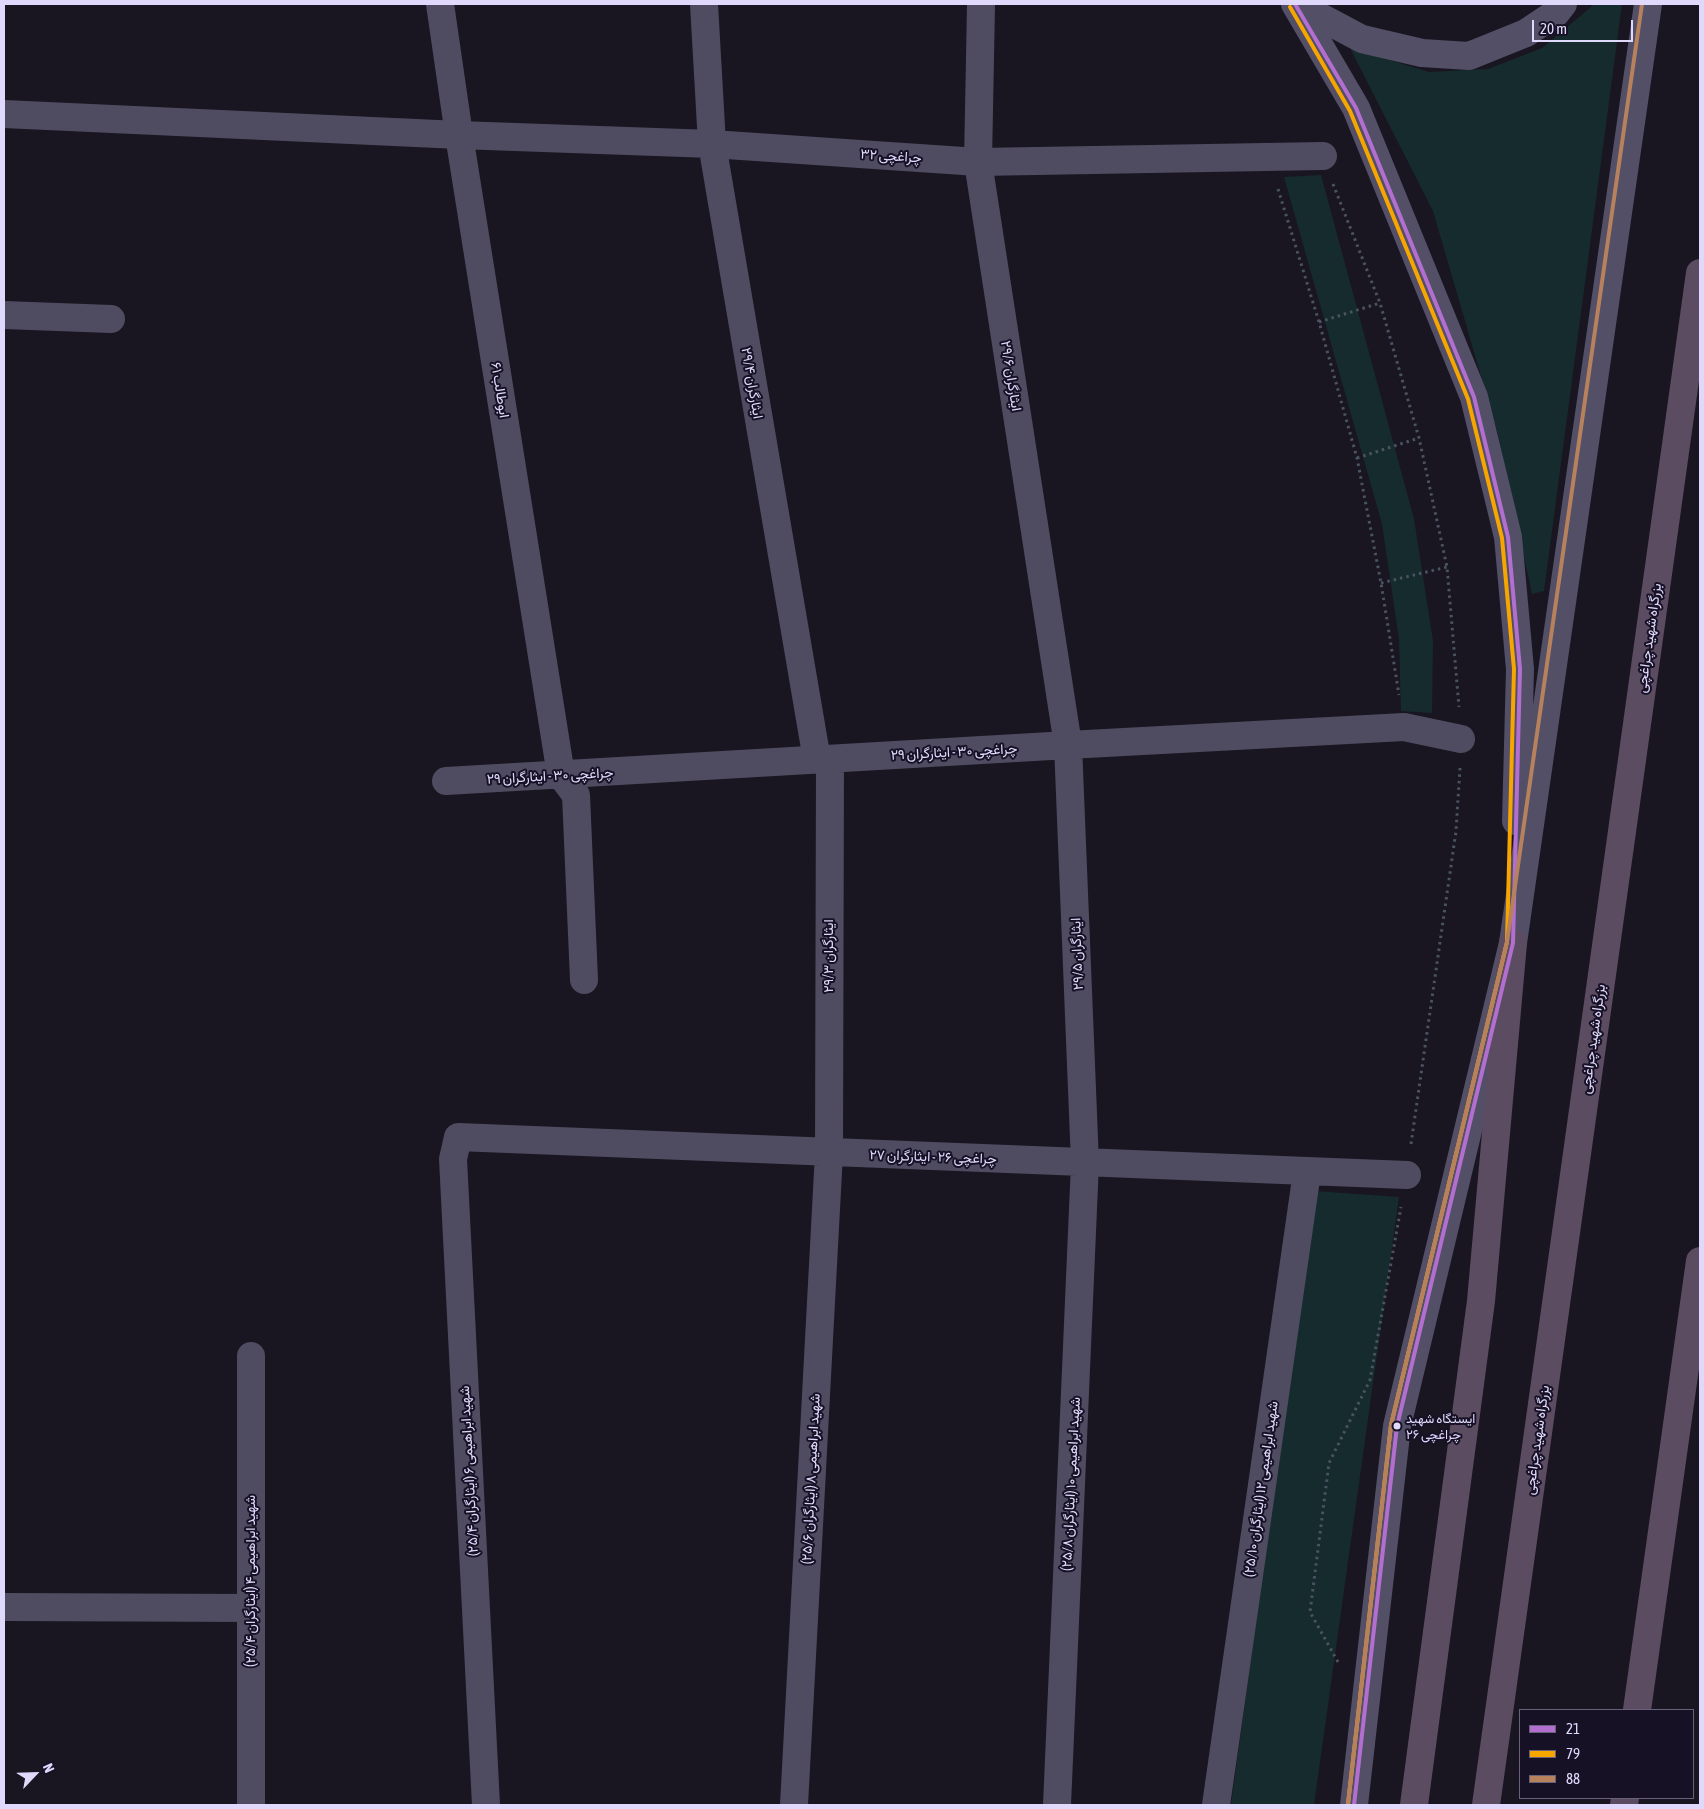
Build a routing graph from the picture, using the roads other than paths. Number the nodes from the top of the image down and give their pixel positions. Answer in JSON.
{"nodes":[{"id":1,"x":440,"y":4,"type":"edge"},
{"id":2,"x":704,"y":4,"type":"edge"},
{"id":3,"x":1295,"y":4,"type":"edge"},
{"id":4,"x":1563,"y":4,"type":"edge"},
{"id":5,"x":1648,"y":4,"type":"edge"},
{"id":6,"x":981,"y":5,"type":"dead end"},
{"id":7,"x":4,"y":114,"type":"edge"},
{"id":8,"x":459,"y":135,"type":"junction"},
{"id":9,"x":712,"y":144,"type":"junction"},
{"id":10,"x":1323,"y":156,"type":"road end"},
{"id":11,"x":978,"y":162,"type":"junction"},
{"id":12,"x":1700,"y":273,"type":"edge"},
{"id":13,"x":4,"y":315,"type":"edge"},
{"id":14,"x":112,"y":319,"type":"dead end"},
{"id":15,"x":1462,"y":739,"type":"road end"},
{"id":16,"x":1068,"y":745,"type":"junction"},
{"id":17,"x":824,"y":759,"type":"junction"},
{"id":18,"x":561,"y":775,"type":"junction"},
{"id":19,"x":446,"y":781,"type":"dead end"},
{"id":20,"x":1513,"y":943,"type":"junction"},
{"id":21,"x":584,"y":980,"type":"dead end"},
{"id":22,"x":458,"y":1137,"type":"joint"},
{"id":23,"x":829,"y":1152,"type":"junction"},
{"id":24,"x":1085,"y":1163,"type":"junction"},
{"id":25,"x":1307,"y":1172,"type":"junction"},
{"id":26,"x":1407,"y":1175,"type":"road end"},
{"id":27,"x":1700,"y":1261,"type":"edge"},
{"id":28,"x":251,"y":1356,"type":"dead end"},
{"id":29,"x":4,"y":1607,"type":"edge"},
{"id":30,"x":251,"y":1608,"type":"junction"},
{"id":31,"x":1638,"y":1709,"type":"edge"},
{"id":32,"x":251,"y":1805,"type":"edge"},
{"id":33,"x":486,"y":1805,"type":"edge"},
{"id":34,"x":794,"y":1805,"type":"edge"},
{"id":35,"x":1057,"y":1805,"type":"edge"},
{"id":36,"x":1216,"y":1805,"type":"edge"},
{"id":37,"x":1354,"y":1805,"type":"edge"},
{"id":38,"x":1414,"y":1805,"type":"edge"},
{"id":39,"x":1486,"y":1805,"type":"edge"}],
"edges":[{"from":1,"to":8,"type":"street","name":"ابوطالب ۶۱"},
{"from":2,"to":9,"type":"street","name":"ایثارگران ۲۹/۴"},
{"from":3,"to":4,"type":"main road"},
{"from":3,"to":20,"type":"main road"},
{"from":5,"to":20,"type":"main road"},
{"from":6,"to":11,"type":"street","name":"ایثارگران ۲۹/۶"},
{"from":7,"to":8,"type":"street","name":"چراغچی ۳۲"},
{"from":8,"to":9,"type":"street","name":"چراغچی ۳۲"},
{"from":8,"to":18,"type":"street","name":"ابوطالب ۶۱"},
{"from":9,"to":11,"type":"street","name":"چراغچی ۳۲"},
{"from":9,"to":17,"type":"street","name":"ایثارگران ۲۹/۴"},
{"from":10,"to":11,"type":"street","name":"چراغچی ۳۲"},
{"from":11,"to":16,"type":"street","name":"ایثارگران ۲۹/۶"},
{"from":12,"to":39,"type":"highway","name":"بزرگراه شهید چراغچی"},
{"from":13,"to":14,"type":"street"},
{"from":15,"to":16,"type":"street","name":"چراغچی ۳۰ - ایثارگران ۲۹"},
{"from":16,"to":17,"type":"street","name":"چراغچی ۳۰ - ایثارگران ۲۹"},
{"from":16,"to":24,"type":"street","name":"ایثارگران ۲۹/۵"},
{"from":17,"to":18,"type":"street","name":"چراغچی ۳۰ - ایثارگران ۲۹"},
{"from":17,"to":23,"type":"street","name":"ایثارگران ۲۹/۳"},
{"from":18,"to":19,"type":"street","name":"چراغچی ۳۰ - ایثارگران ۲۹"},
{"from":18,"to":21,"type":"street"},
{"from":20,"to":37,"type":"main road"},
{"from":20,"to":38,"type":"highway"},
{"from":22,"to":23,"type":"street","name":"چراغچی ۲۶ - ایثارگران ۲۷"},
{"from":22,"to":33,"type":"street","name":"شهید ابراهیمی ۶ (ایثارگران ۲۵/۴)"},
{"from":23,"to":24,"type":"street","name":"چراغچی ۲۶ - ایثارگران ۲۷"},
{"from":23,"to":34,"type":"street","name":"شهید ابراهیمی ۸ (ایثارگران ۲۵/۶)"},
{"from":24,"to":25,"type":"street","name":"چراغچی ۲۶ - ایثارگران ۲۷"},
{"from":24,"to":35,"type":"street","name":"شهید ابراهیمی ۱۰ (ایثارگران ۲۵/۸)"},
{"from":25,"to":26,"type":"street","name":"چراغچی ۲۶ - ایثارگران ۲۷"},
{"from":25,"to":36,"type":"street","name":"شهید ابراهیمی ۱۲ (ایثارگران ۲۵/۱۰)"},
{"from":27,"to":31,"type":"highway"},
{"from":28,"to":30,"type":"street","name":"شهید ابراهیمی ۴ (ایثارگران ۲۵/۴)"},
{"from":29,"to":30,"type":"street"},
{"from":30,"to":32,"type":"street","name":"شهید ابراهیمی ۴ (ایثارگران ۲۵/۴)"}]}
